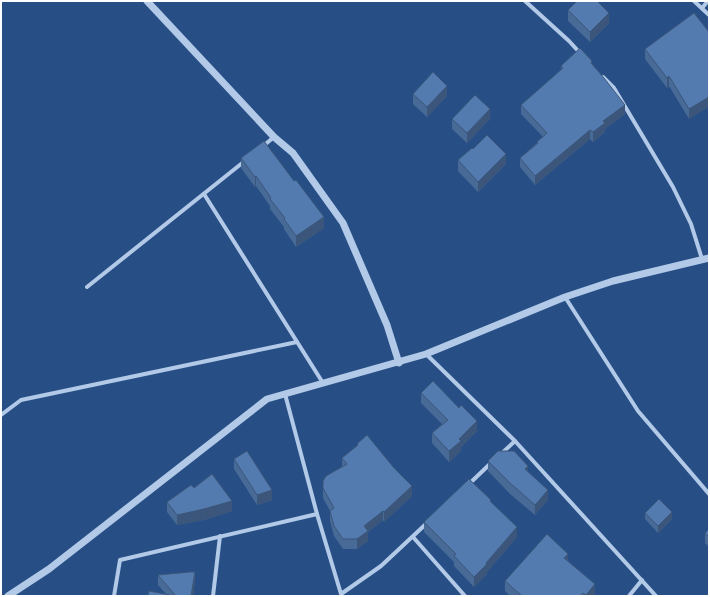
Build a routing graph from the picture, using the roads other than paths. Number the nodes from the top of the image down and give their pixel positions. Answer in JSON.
{"nodes":[{"id":1,"x":147,"y":1,"type":"edge"},
{"id":2,"x":524,"y":1,"type":"edge"},
{"id":3,"x":694,"y":1,"type":"edge"},
{"id":4,"x":708,"y":1,"type":"edge"},
{"id":5,"x":702,"y":8,"type":"junction"},
{"id":6,"x":709,"y":15,"type":"edge"},
{"id":7,"x":584,"y":57,"type":"edge"},
{"id":8,"x":599,"y":73,"type":"edge"},
{"id":9,"x":274,"y":137,"type":"junction"},
{"id":10,"x":256,"y":152,"type":"edge"},
{"id":11,"x":251,"y":156,"type":"edge"},
{"id":12,"x":204,"y":194,"type":"junction"},
{"id":13,"x":706,"y":258,"type":"edge"},
{"id":14,"x":88,"y":287,"type":"dead end"},
{"id":15,"x":565,"y":298,"type":"junction"},
{"id":16,"x":297,"y":342,"type":"junction"},
{"id":17,"x":426,"y":354,"type":"junction"},
{"id":18,"x":399,"y":363,"type":"junction"},
{"id":19,"x":323,"y":384,"type":"junction"},
{"id":20,"x":285,"y":394,"type":"junction"},
{"id":21,"x":1,"y":415,"type":"edge"},
{"id":22,"x":516,"y":441,"type":"junction"},
{"id":23,"x":498,"y":457,"type":"edge"},
{"id":24,"x":493,"y":462,"type":"edge"},
{"id":25,"x":464,"y":489,"type":"edge"},
{"id":26,"x":709,"y":494,"type":"edge"},
{"id":27,"x":317,"y":514,"type":"junction"},
{"id":28,"x":430,"y":521,"type":"edge"},
{"id":29,"x":220,"y":536,"type":"junction"},
{"id":30,"x":413,"y":537,"type":"junction"},
{"id":31,"x":642,"y":580,"type":"junction"},
{"id":32,"x":8,"y":596,"type":"edge"},
{"id":33,"x":114,"y":596,"type":"edge"},
{"id":34,"x":213,"y":596,"type":"edge"},
{"id":35,"x":465,"y":596,"type":"edge"},
{"id":36,"x":629,"y":596,"type":"edge"},
{"id":37,"x":656,"y":596,"type":"edge"}],
"edges":[{"from":1,"to":9,"type":"street"},
{"from":2,"to":7,"type":"street"},
{"from":3,"to":5,"type":"street"},
{"from":4,"to":5,"type":"street"},
{"from":5,"to":6,"type":"street"},
{"from":8,"to":13,"type":"street"},
{"from":9,"to":10,"type":"street"},
{"from":9,"to":18,"type":"street"},
{"from":11,"to":12,"type":"street"},
{"from":12,"to":14,"type":"street"},
{"from":12,"to":16,"type":"street"},
{"from":13,"to":15,"type":"street"},
{"from":15,"to":17,"type":"street"},
{"from":15,"to":26,"type":"street"},
{"from":16,"to":19,"type":"street"},
{"from":16,"to":21,"type":"street"},
{"from":17,"to":18,"type":"street"},
{"from":17,"to":22,"type":"street"},
{"from":18,"to":19,"type":"street"},
{"from":19,"to":20,"type":"street"},
{"from":20,"to":27,"type":"street"},
{"from":20,"to":32,"type":"street"},
{"from":22,"to":23,"type":"street"},
{"from":22,"to":31,"type":"street"},
{"from":24,"to":25,"type":"street"},
{"from":27,"to":29,"type":"street"},
{"from":27,"to":30,"type":"street"},
{"from":28,"to":30,"type":"street"},
{"from":29,"to":33,"type":"street"},
{"from":29,"to":34,"type":"street"},
{"from":30,"to":35,"type":"street"},
{"from":31,"to":36,"type":"street"},
{"from":31,"to":37,"type":"street"}]}
